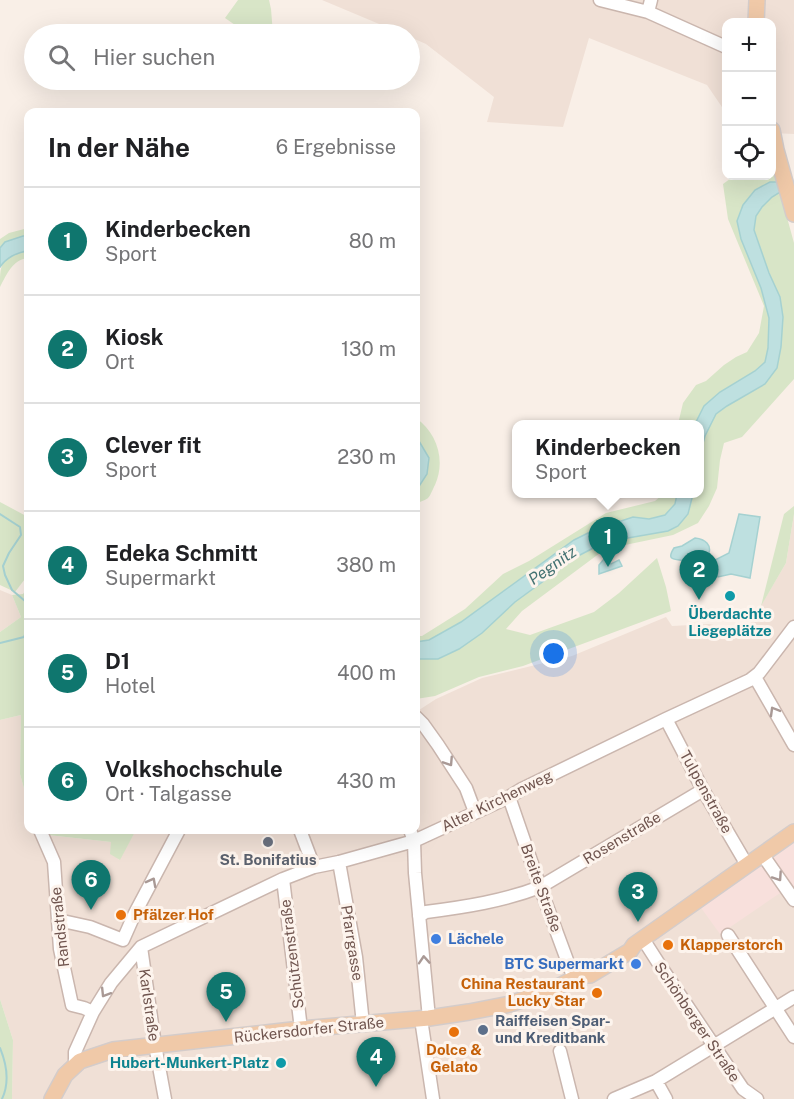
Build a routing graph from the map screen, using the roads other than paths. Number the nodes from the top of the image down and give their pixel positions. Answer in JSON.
{"nodes":[{"id":1,"x":600,"y":0,"type":"edge"},
{"id":2,"x":757,"y":0,"type":"edge"},
{"id":3,"x":650,"y":6,"type":"edge"},
{"id":4,"x":756,"y":18,"type":"edge"},
{"id":5,"x":722,"y":45,"type":"edge"},
{"id":6,"x":776,"y":150,"type":"edge"},
{"id":7,"x":794,"y":214,"type":"edge"},
{"id":8,"x":794,"y":627,"type":"edge"},
{"id":9,"x":754,"y":677,"type":"junction"},
{"id":10,"x":666,"y":719,"type":"junction"},
{"id":11,"x":420,"y":721,"type":"edge"},
{"id":12,"x":794,"y":745,"type":"edge"},
{"id":13,"x":704,"y":790,"type":"junction"},
{"id":14,"x":509,"y":797,"type":"junction"},
{"id":15,"x":475,"y":812,"type":"junction"},
{"id":16,"x":420,"y":832,"type":"edge"},
{"id":17,"x":794,"y":832,"type":"edge"},
{"id":18,"x":42,"y":834,"type":"edge"},
{"id":19,"x":177,"y":834,"type":"edge"},
{"id":20,"x":302,"y":834,"type":"edge"},
{"id":21,"x":412,"y":835,"type":"edge"},
{"id":22,"x":762,"y":854,"type":"junction"},
{"id":23,"x":339,"y":862,"type":"junction"},
{"id":24,"x":747,"y":865,"type":"junction"},
{"id":25,"x":314,"y":867,"type":"junction"},
{"id":26,"x":283,"y":879,"type":"junction"},
{"id":27,"x":540,"y":887,"type":"junction"},
{"id":28,"x":794,"y":900,"type":"edge"},
{"id":29,"x":419,"y":916,"type":"junction"},
{"id":30,"x":58,"y":920,"type":"junction"},
{"id":31,"x":126,"y":934,"type":"junction"},
{"id":32,"x":728,"y":935,"type":"dead end"},
{"id":33,"x":638,"y":942,"type":"junction"},
{"id":34,"x":141,"y":947,"type":"junction"},
{"id":35,"x":578,"y":977,"type":"junction"},
{"id":36,"x":794,"y":997,"type":"edge"},
{"id":37,"x":776,"y":1008,"type":"junction"},
{"id":38,"x":93,"y":1012,"type":"junction"},
{"id":39,"x":425,"y":1019,"type":"junction"},
{"id":40,"x":363,"y":1024,"type":"junction"},
{"id":41,"x":301,"y":1029,"type":"junction"},
{"id":42,"x":794,"y":1037,"type":"edge"},
{"id":43,"x":155,"y":1045,"type":"junction"},
{"id":44,"x":715,"y":1047,"type":"junction"},
{"id":45,"x":560,"y":1051,"type":"dead end"},
{"id":46,"x":75,"y":1065,"type":"junction"},
{"id":47,"x":656,"y":1081,"type":"junction"},
{"id":48,"x":52,"y":1099,"type":"edge"},
{"id":49,"x":165,"y":1099,"type":"edge"},
{"id":50,"x":433,"y":1099,"type":"edge"},
{"id":51,"x":572,"y":1099,"type":"edge"},
{"id":52,"x":614,"y":1099,"type":"edge"},
{"id":53,"x":666,"y":1099,"type":"edge"},
{"id":54,"x":757,"y":1099,"type":"edge"}],
"edges":[{"from":1,"to":3,"type":"street"},
{"from":2,"to":4,"type":"main road"},
{"from":3,"to":5,"type":"street"},
{"from":6,"to":7,"type":"main road"},
{"from":8,"to":9,"type":"street","name":"Alter Kirchenweg"},
{"from":9,"to":10,"type":"street","name":"Alter Kirchenweg"},
{"from":12,"to":9,"type":"street","one_way":true},
{"from":10,"to":13,"type":"street","name":"Tulpenstraße"},
{"from":10,"to":14,"type":"street","name":"Alter Kirchenweg"},
{"from":11,"to":15,"type":"street","one_way":true},
{"from":13,"to":24,"type":"street","name":"Tulpenstraße"},
{"from":13,"to":27,"type":"street","name":"Rosenstraße"},
{"from":14,"to":15,"type":"street","name":"Alter Kirchenweg"},
{"from":14,"to":27,"type":"street","name":"Breite Straße"},
{"from":15,"to":16,"type":"street","name":"Alter Kirchenweg"},
{"from":17,"to":22,"type":"main road","name":"Rückersdorfer Straße"},
{"from":18,"to":30,"type":"street","name":"Randstraße"},
{"from":31,"to":19,"type":"street","one_way":true},
{"from":20,"to":25,"type":"street"},
{"from":21,"to":23,"type":"street","name":"Alter Kirchenweg"},
{"from":21,"to":29,"type":"street"},
{"from":22,"to":24,"type":"main road","name":"Rückersdorfer Straße"},
{"from":22,"to":28,"type":"street","one_way":true},
{"from":23,"to":25,"type":"street","name":"Alter Kirchenweg"},
{"from":23,"to":40,"type":"street","name":"Pfarrgasse"},
{"from":24,"to":33,"type":"main road","name":"Rückersdorfer Straße"},
{"from":25,"to":26,"type":"street","name":"Alter Kirchenweg"},
{"from":26,"to":34,"type":"street","name":"Alter Kirchenweg"},
{"from":26,"to":41,"type":"street","name":"Schützenstraße"},
{"from":27,"to":29,"type":"street","name":"Rosenstraße"},
{"from":27,"to":35,"type":"street","name":"Breite Straße"},
{"from":39,"to":29,"type":"street","one_way":true},
{"from":30,"to":31,"type":"street"},
{"from":30,"to":38,"type":"street","name":"Randstraße"},
{"from":31,"to":34,"type":"street"},
{"from":32,"to":37,"type":"street"},
{"from":33,"to":35,"type":"main road","name":"Rückersdorfer Straße"},
{"from":33,"to":44,"type":"street","name":"Schönberger Straße"},
{"from":34,"to":38,"type":"street","one_way":true},
{"from":34,"to":43,"type":"street","name":"Karlstraße"},
{"from":35,"to":39,"type":"main road","name":"Rückersdorfer Straße"},
{"from":36,"to":37,"type":"street"},
{"from":37,"to":42,"type":"street"},
{"from":37,"to":44,"type":"street"},
{"from":38,"to":46,"type":"street"},
{"from":39,"to":40,"type":"main road","name":"Rückersdorfer Straße"},
{"from":39,"to":50,"type":"street"},
{"from":40,"to":41,"type":"main road","name":"Rückersdorfer Straße"},
{"from":41,"to":43,"type":"main road","name":"Rückersdorfer Straße"},
{"from":43,"to":46,"type":"main road","name":"Rückersdorfer Straße"},
{"from":43,"to":49,"type":"street","name":"Karlstraße"},
{"from":44,"to":47,"type":"street"},
{"from":44,"to":54,"type":"street","name":"Schönberger Straße"},
{"from":45,"to":51,"type":"street"},
{"from":46,"to":48,"type":"main road"},
{"from":47,"to":52,"type":"street"},
{"from":47,"to":53,"type":"street"}]}
